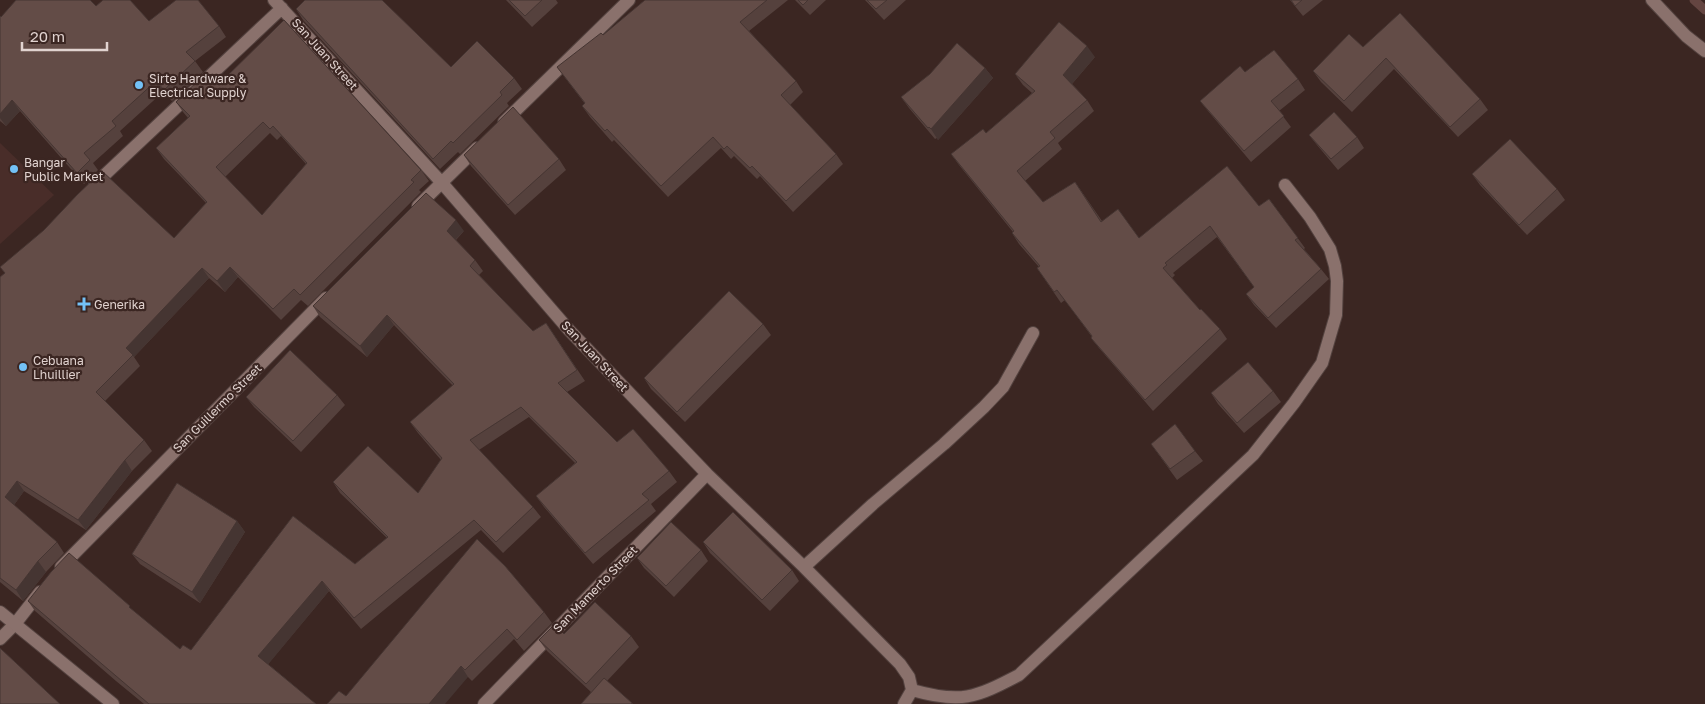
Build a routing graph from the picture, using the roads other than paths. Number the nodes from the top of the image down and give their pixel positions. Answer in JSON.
{"nodes":[{"id":1,"x":629,"y":0,"type":"edge"},
{"id":2,"x":1652,"y":0,"type":"edge"},
{"id":3,"x":278,"y":4,"type":"edge"},
{"id":4,"x":1705,"y":51,"type":"edge"},
{"id":5,"x":497,"y":128,"type":"edge"},
{"id":6,"x":484,"y":142,"type":"edge"},
{"id":7,"x":442,"y":183,"type":"junction"},
{"id":8,"x":1285,"y":185,"type":"dead end"},
{"id":9,"x":87,"y":192,"type":"edge"},
{"id":10,"x":407,"y":218,"type":"edge"},
{"id":11,"x":337,"y":287,"type":"edge"},
{"id":12,"x":1033,"y":333,"type":"dead end"},
{"id":13,"x":707,"y":474,"type":"junction"},
{"id":14,"x":804,"y":567,"type":"junction"},
{"id":15,"x":0,"y":612,"type":"edge"},
{"id":16,"x":15,"y":624,"type":"junction"},
{"id":17,"x":0,"y":639,"type":"edge"},
{"id":18,"x":912,"y":690,"type":"junction"},
{"id":19,"x":113,"y":704,"type":"edge"},
{"id":20,"x":484,"y":704,"type":"edge"},
{"id":21,"x":904,"y":704,"type":"edge"}],
"edges":[{"from":1,"to":5,"type":"street"},
{"from":2,"to":4,"type":"street"},
{"from":3,"to":7,"type":"street","name":"San Juan Street"},
{"from":3,"to":9,"type":"street"},
{"from":6,"to":7,"type":"street"},
{"from":7,"to":10,"type":"street"},
{"from":7,"to":13,"type":"street","name":"San Juan Street"},
{"from":8,"to":18,"type":"street"},
{"from":11,"to":16,"type":"street","name":"San Guillermo Street"},
{"from":12,"to":14,"type":"street"},
{"from":13,"to":14,"type":"street","name":"San Juan Street"},
{"from":13,"to":20,"type":"street","name":"San Mamerto Street"},
{"from":14,"to":18,"type":"street","name":"San Juan Street"},
{"from":15,"to":16,"type":"street"},
{"from":16,"to":17,"type":"street","name":"San Guillermo Street"},
{"from":16,"to":19,"type":"street"},
{"from":18,"to":21,"type":"street"}]}
